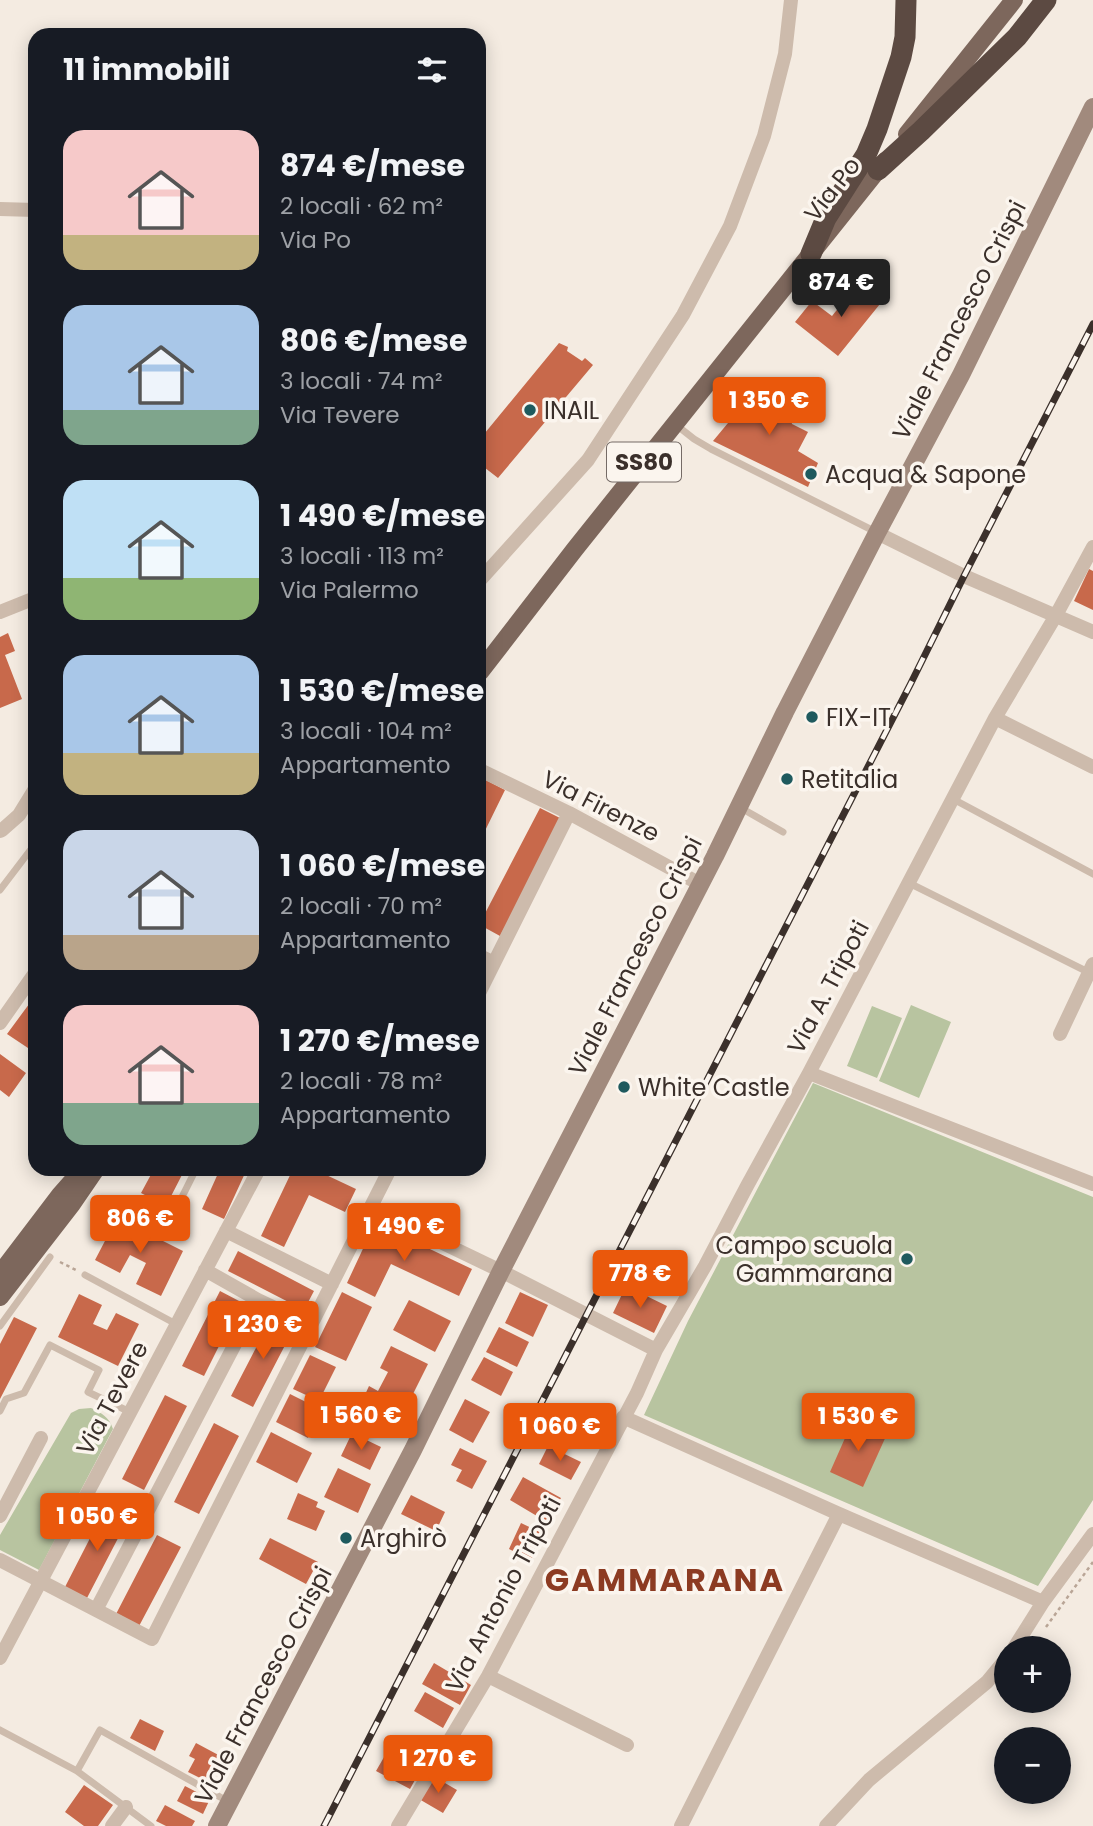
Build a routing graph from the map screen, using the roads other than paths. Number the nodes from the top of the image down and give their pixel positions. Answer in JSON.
{"nodes":[{"id":1,"x":791,"y":0,"type":"edge"},
{"id":2,"x":906,"y":0,"type":"edge"},
{"id":3,"x":1014,"y":0,"type":"edge"},
{"id":4,"x":1046,"y":0,"type":"edge"},
{"id":5,"x":1093,"y":107,"type":"edge"},
{"id":6,"x":878,"y":170,"type":"junction"},
{"id":7,"x":0,"y":209,"type":"edge"},
{"id":8,"x":28,"y":210,"type":"edge"},
{"id":9,"x":811,"y":254,"type":"junction"},
{"id":10,"x":674,"y":424,"type":"junction"},
{"id":11,"x":877,"y":533,"type":"junction"},
{"id":12,"x":1093,"y":547,"type":"edge"},
{"id":13,"x":486,"y":573,"type":"edge"},
{"id":14,"x":28,"y":601,"type":"edge"},
{"id":15,"x":0,"y":612,"type":"edge"},
{"id":16,"x":1055,"y":617,"type":"junction"},
{"id":17,"x":1093,"y":632,"type":"edge"},
{"id":18,"x":486,"y":663,"type":"edge"},
{"id":19,"x":995,"y":718,"type":"junction"},
{"id":20,"x":1093,"y":767,"type":"edge"},
{"id":21,"x":486,"y":773,"type":"edge"},
{"id":22,"x":953,"y":798,"type":"junction"},
{"id":23,"x":28,"y":800,"type":"edge"},
{"id":24,"x":738,"y":807,"type":"junction"},
{"id":25,"x":569,"y":813,"type":"junction"},
{"id":26,"x":0,"y":831,"type":"edge"},
{"id":27,"x":783,"y":832,"type":"dead end"},
{"id":28,"x":28,"y":854,"type":"edge"},
{"id":29,"x":1093,"y":874,"type":"edge"},
{"id":30,"x":909,"y":883,"type":"junction"},
{"id":31,"x":700,"y":884,"type":"junction"},
{"id":32,"x":0,"y":890,"type":"edge"},
{"id":33,"x":486,"y":959,"type":"edge"},
{"id":34,"x":494,"y":963,"type":"junction"},
{"id":35,"x":1092,"y":970,"type":"edge"},
{"id":36,"x":486,"y":979,"type":"edge"},
{"id":37,"x":28,"y":983,"type":"edge"},
{"id":38,"x":0,"y":1023,"type":"edge"},
{"id":39,"x":1060,"y":1034,"type":"dead end"},
{"id":40,"x":809,"y":1073,"type":"junction"},
{"id":41,"x":77,"y":1176,"type":"edge"},
{"id":42,"x":91,"y":1176,"type":"edge"},
{"id":43,"x":192,"y":1176,"type":"edge"},
{"id":44,"x":255,"y":1176,"type":"edge"},
{"id":45,"x":386,"y":1176,"type":"edge"},
{"id":46,"x":1093,"y":1184,"type":"edge"},
{"id":47,"x":370,"y":1208,"type":"junction"},
{"id":48,"x":176,"y":1209,"type":"dead end"},
{"id":49,"x":226,"y":1231,"type":"junction"},
{"id":50,"x":50,"y":1257,"type":"dead end"},
{"id":51,"x":205,"y":1270,"type":"junction"},
{"id":52,"x":500,"y":1271,"type":"junction"},
{"id":53,"x":0,"y":1274,"type":"edge"},
{"id":54,"x":85,"y":1275,"type":"dead end"},
{"id":55,"x":331,"y":1284,"type":"junction"},
{"id":56,"x":0,"y":1297,"type":"edge"},
{"id":57,"x":258,"y":1300,"type":"junction"},
{"id":58,"x":177,"y":1325,"type":"junction"},
{"id":59,"x":311,"y":1325,"type":"junction"},
{"id":60,"x":0,"y":1326,"type":"edge"},
{"id":61,"x":656,"y":1350,"type":"junction"},
{"id":62,"x":0,"y":1411,"type":"edge"},
{"id":63,"x":130,"y":1412,"type":"junction"},
{"id":64,"x":623,"y":1417,"type":"junction"},
{"id":65,"x":41,"y":1438,"type":"dead end"},
{"id":66,"x":839,"y":1514,"type":"junction"},
{"id":67,"x":0,"y":1516,"type":"edge"},
{"id":68,"x":1093,"y":1534,"type":"edge"},
{"id":69,"x":0,"y":1560,"type":"edge"},
{"id":70,"x":41,"y":1581,"type":"junction"},
{"id":71,"x":1043,"y":1602,"type":"junction"},
{"id":72,"x":96,"y":1610,"type":"junction"},
{"id":73,"x":1022,"y":1636,"type":"edge"},
{"id":74,"x":0,"y":1658,"type":"edge"},
{"id":75,"x":994,"y":1674,"type":"edge"},
{"id":76,"x":488,"y":1676,"type":"junction"},
{"id":77,"x":0,"y":1730,"type":"edge"},
{"id":78,"x":626,"y":1745,"type":"dead end"},
{"id":79,"x":77,"y":1772,"type":"junction"},
{"id":80,"x":230,"y":1802,"type":"junction"},
{"id":81,"x":126,"y":1807,"type":"junction"},
{"id":82,"x":112,"y":1826,"type":"edge"},
{"id":83,"x":151,"y":1826,"type":"edge"},
{"id":84,"x":217,"y":1826,"type":"edge"},
{"id":85,"x":398,"y":1826,"type":"edge"},
{"id":86,"x":681,"y":1826,"type":"edge"},
{"id":87,"x":826,"y":1826,"type":"edge"}],
"edges":[{"from":1,"to":13,"type":"street"},
{"from":2,"to":9,"type":"highway"},
{"from":3,"to":6,"type":"main road","name":"Via Po","number":"SS80"},
{"from":4,"to":6,"type":"highway"},
{"from":5,"to":11,"type":"street","name":"Viale Francesco Crispi"},
{"from":6,"to":9,"type":"main road","name":"Via Po","number":"SS80"},
{"from":7,"to":8,"type":"street"},
{"from":9,"to":10,"type":"main road","name":"Via Po","number":"SS80"},
{"from":10,"to":11,"type":"lane"},
{"from":10,"to":18,"type":"main road","name":"Via Po","number":"SS80"},
{"from":11,"to":16,"type":"street"},
{"from":11,"to":24,"type":"street","name":"Viale Francesco Crispi"},
{"from":12,"to":16,"type":"street","name":"Via A. Tripoti"},
{"from":14,"to":15,"type":"street"},
{"from":16,"to":17,"type":"street"},
{"from":16,"to":19,"type":"street","name":"Via A. Tripoti"},
{"from":19,"to":20,"type":"street"},
{"from":19,"to":22,"type":"street","name":"Via A. Tripoti"},
{"from":21,"to":25,"type":"street","name":"Via Firenze"},
{"from":22,"to":29,"type":"lane"},
{"from":22,"to":30,"type":"street","name":"Via A. Tripoti"},
{"from":23,"to":26,"type":"street"},
{"from":24,"to":27,"type":"lane"},
{"from":24,"to":31,"type":"street","name":"Viale Francesco Crispi"},
{"from":25,"to":31,"type":"street","name":"Via Firenze"},
{"from":25,"to":34,"type":"street"},
{"from":28,"to":32,"type":"lane"},
{"from":30,"to":35,"type":"lane"},
{"from":30,"to":40,"type":"street","name":"Via A. Tripoti"},
{"from":31,"to":52,"type":"street","name":"Viale Francesco Crispi"},
{"from":33,"to":34,"type":"street"},
{"from":34,"to":36,"type":"street"},
{"from":35,"to":39,"type":"street"},
{"from":37,"to":38,"type":"street"},
{"from":40,"to":46,"type":"street"},
{"from":40,"to":61,"type":"street","name":"Via A. Tripoti"},
{"from":41,"to":53,"type":"main road"},
{"from":42,"to":56,"type":"main road"},
{"from":43,"to":48,"type":"lane"},
{"from":44,"to":49,"type":"street","name":"Via Tevere"},
{"from":45,"to":47,"type":"street"},
{"from":47,"to":52,"type":"street"},
{"from":47,"to":55,"type":"street"},
{"from":49,"to":51,"type":"street","name":"Via Tevere"},
{"from":49,"to":55,"type":"street"},
{"from":50,"to":60,"type":"lane"},
{"from":51,"to":57,"type":"street"},
{"from":51,"to":58,"type":"street","name":"Via Tevere"},
{"from":52,"to":61,"type":"street"},
{"from":52,"to":80,"type":"street","name":"Viale Francesco Crispi"},
{"from":54,"to":58,"type":"lane"},
{"from":55,"to":59,"type":"street"},
{"from":57,"to":59,"type":"street"},
{"from":57,"to":72,"type":"street"},
{"from":58,"to":63,"type":"street","name":"Via Tevere"},
{"from":59,"to":72,"type":"street"},
{"from":61,"to":64,"type":"street","name":"Via A. Tripoti"},
{"from":62,"to":63,"type":"lane"},
{"from":63,"to":70,"type":"street","name":"Via Tevere"},
{"from":64,"to":66,"type":"street"},
{"from":64,"to":76,"type":"street","name":"Via Antonio Tripoti"},
{"from":65,"to":67,"type":"street"},
{"from":66,"to":71,"type":"street"},
{"from":66,"to":86,"type":"street"},
{"from":68,"to":71,"type":"street"},
{"from":69,"to":70,"type":"street"},
{"from":70,"to":72,"type":"street"},
{"from":70,"to":74,"type":"street","name":"Via Tevere"},
{"from":71,"to":73,"type":"street"},
{"from":75,"to":87,"type":"street"},
{"from":76,"to":78,"type":"street"},
{"from":76,"to":85,"type":"street","name":"Via Antonio Tripoti"},
{"from":77,"to":79,"type":"lane"},
{"from":79,"to":80,"type":"lane"},
{"from":79,"to":81,"type":"lane"},
{"from":80,"to":84,"type":"street","name":"Viale Francesco Crispi"},
{"from":81,"to":82,"type":"street"},
{"from":81,"to":83,"type":"lane"}]}
